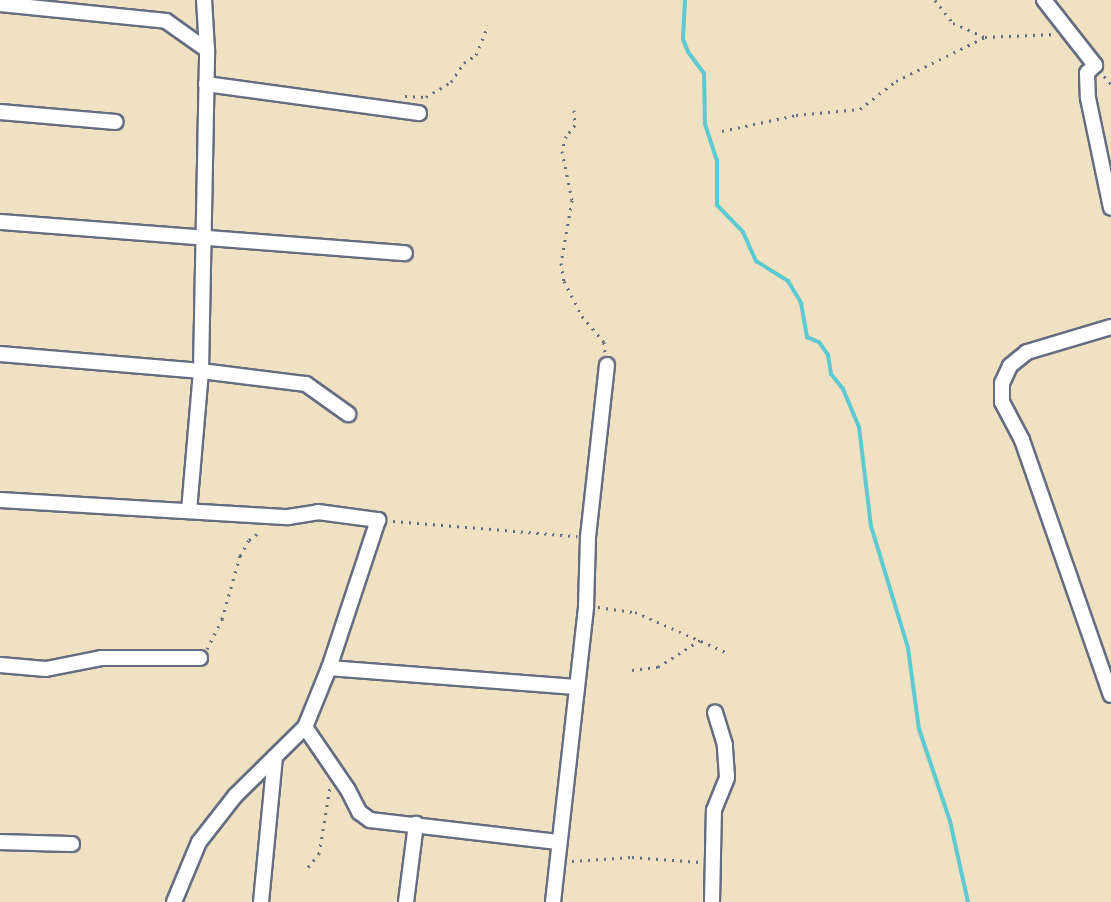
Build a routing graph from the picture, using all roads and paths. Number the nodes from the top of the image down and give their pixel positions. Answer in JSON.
{"nodes":[{"id":1,"x":204,"y":0,"type":"edge"},
{"id":2,"x":935,"y":0,"type":"edge"},
{"id":3,"x":1044,"y":0,"type":"edge"},
{"id":4,"x":0,"y":4,"type":"edge"},
{"id":5,"x":488,"y":25,"type":"dead end"},
{"id":6,"x":1071,"y":33,"type":"junction"},
{"id":7,"x":985,"y":37,"type":"junction"},
{"id":8,"x":207,"y":50,"type":"junction"},
{"id":9,"x":206,"y":84,"type":"junction"},
{"id":10,"x":375,"y":104,"type":"junction"},
{"id":11,"x":574,"y":110,"type":"dead end"},
{"id":12,"x":0,"y":112,"type":"edge"},
{"id":13,"x":419,"y":113,"type":"dead end"},
{"id":14,"x":116,"y":122,"type":"dead end"},
{"id":15,"x":722,"y":131,"type":"dead end"},
{"id":16,"x":1111,"y":208,"type":"edge"},
{"id":17,"x":0,"y":222,"type":"edge"},
{"id":18,"x":202,"y":237,"type":"junction"},
{"id":19,"x":405,"y":253,"type":"dead end"},
{"id":20,"x":1111,"y":327,"type":"edge"},
{"id":21,"x":0,"y":354,"type":"edge"},
{"id":22,"x":607,"y":365,"type":"joint"},
{"id":23,"x":201,"y":371,"type":"junction"},
{"id":24,"x":348,"y":414,"type":"dead end"},
{"id":25,"x":0,"y":500,"type":"edge"},
{"id":26,"x":189,"y":511,"type":"junction"},
{"id":27,"x":288,"y":517,"type":"junction"},
{"id":28,"x":378,"y":520,"type":"junction"},
{"id":29,"x":588,"y":537,"type":"junction"},
{"id":30,"x":586,"y":606,"type":"junction"},
{"id":31,"x":700,"y":640,"type":"junction"},
{"id":32,"x":728,"y":653,"type":"dead end"},
{"id":33,"x":200,"y":658,"type":"joint"},
{"id":34,"x":0,"y":665,"type":"edge"},
{"id":35,"x":329,"y":668,"type":"junction"},
{"id":36,"x":632,"y":670,"type":"dead end"},
{"id":37,"x":575,"y":687,"type":"junction"},
{"id":38,"x":1111,"y":695,"type":"edge"},
{"id":39,"x":715,"y":712,"type":"dead end"},
{"id":40,"x":305,"y":727,"type":"junction"},
{"id":41,"x":275,"y":757,"type":"junction"},
{"id":42,"x":336,"y":776,"type":"junction"},
{"id":43,"x":416,"y":824,"type":"junction"},
{"id":44,"x":0,"y":842,"type":"edge"},
{"id":45,"x":558,"y":842,"type":"junction"},
{"id":46,"x":72,"y":844,"type":"dead end"},
{"id":47,"x":556,"y":861,"type":"junction"},
{"id":48,"x":711,"y":862,"type":"junction"},
{"id":49,"x":308,"y":867,"type":"dead end"},
{"id":50,"x":174,"y":902,"type":"edge"},
{"id":51,"x":261,"y":902,"type":"edge"},
{"id":52,"x":406,"y":902,"type":"edge"},
{"id":53,"x":553,"y":902,"type":"edge"},
{"id":54,"x":712,"y":902,"type":"edge"}],
"edges":[{"from":1,"to":8,"type":"street"},
{"from":2,"to":7,"type":"path"},
{"from":3,"to":6,"type":"street"},
{"from":4,"to":8,"type":"street"},
{"from":5,"to":10,"type":"path"},
{"from":6,"to":7,"type":"path"},
{"from":6,"to":16,"type":"street"},
{"from":7,"to":15,"type":"path"},
{"from":8,"to":9,"type":"street"},
{"from":9,"to":10,"type":"street"},
{"from":9,"to":18,"type":"street"},
{"from":10,"to":13,"type":"street"},
{"from":11,"to":22,"type":"path"},
{"from":12,"to":14,"type":"street"},
{"from":17,"to":18,"type":"street"},
{"from":18,"to":19,"type":"street"},
{"from":18,"to":23,"type":"street"},
{"from":20,"to":38,"type":"street"},
{"from":21,"to":23,"type":"street"},
{"from":22,"to":29,"type":"street"},
{"from":23,"to":24,"type":"street"},
{"from":23,"to":26,"type":"street"},
{"from":25,"to":26,"type":"street"},
{"from":26,"to":27,"type":"street"},
{"from":27,"to":28,"type":"street"},
{"from":27,"to":33,"type":"path"},
{"from":28,"to":29,"type":"path"},
{"from":28,"to":35,"type":"street"},
{"from":29,"to":30,"type":"street"},
{"from":30,"to":31,"type":"path"},
{"from":30,"to":37,"type":"street"},
{"from":31,"to":32,"type":"path"},
{"from":31,"to":36,"type":"path"},
{"from":33,"to":34,"type":"street"},
{"from":35,"to":37,"type":"street"},
{"from":35,"to":40,"type":"street"},
{"from":37,"to":45,"type":"street"},
{"from":39,"to":48,"type":"street"},
{"from":40,"to":41,"type":"street"},
{"from":40,"to":42,"type":"street"},
{"from":41,"to":50,"type":"street"},
{"from":41,"to":51,"type":"street"},
{"from":42,"to":43,"type":"street"},
{"from":42,"to":49,"type":"path"},
{"from":43,"to":45,"type":"street"},
{"from":43,"to":52,"type":"street"},
{"from":44,"to":46,"type":"street"},
{"from":45,"to":47,"type":"street"},
{"from":47,"to":48,"type":"path"},
{"from":47,"to":53,"type":"street"},
{"from":48,"to":54,"type":"street"}]}
